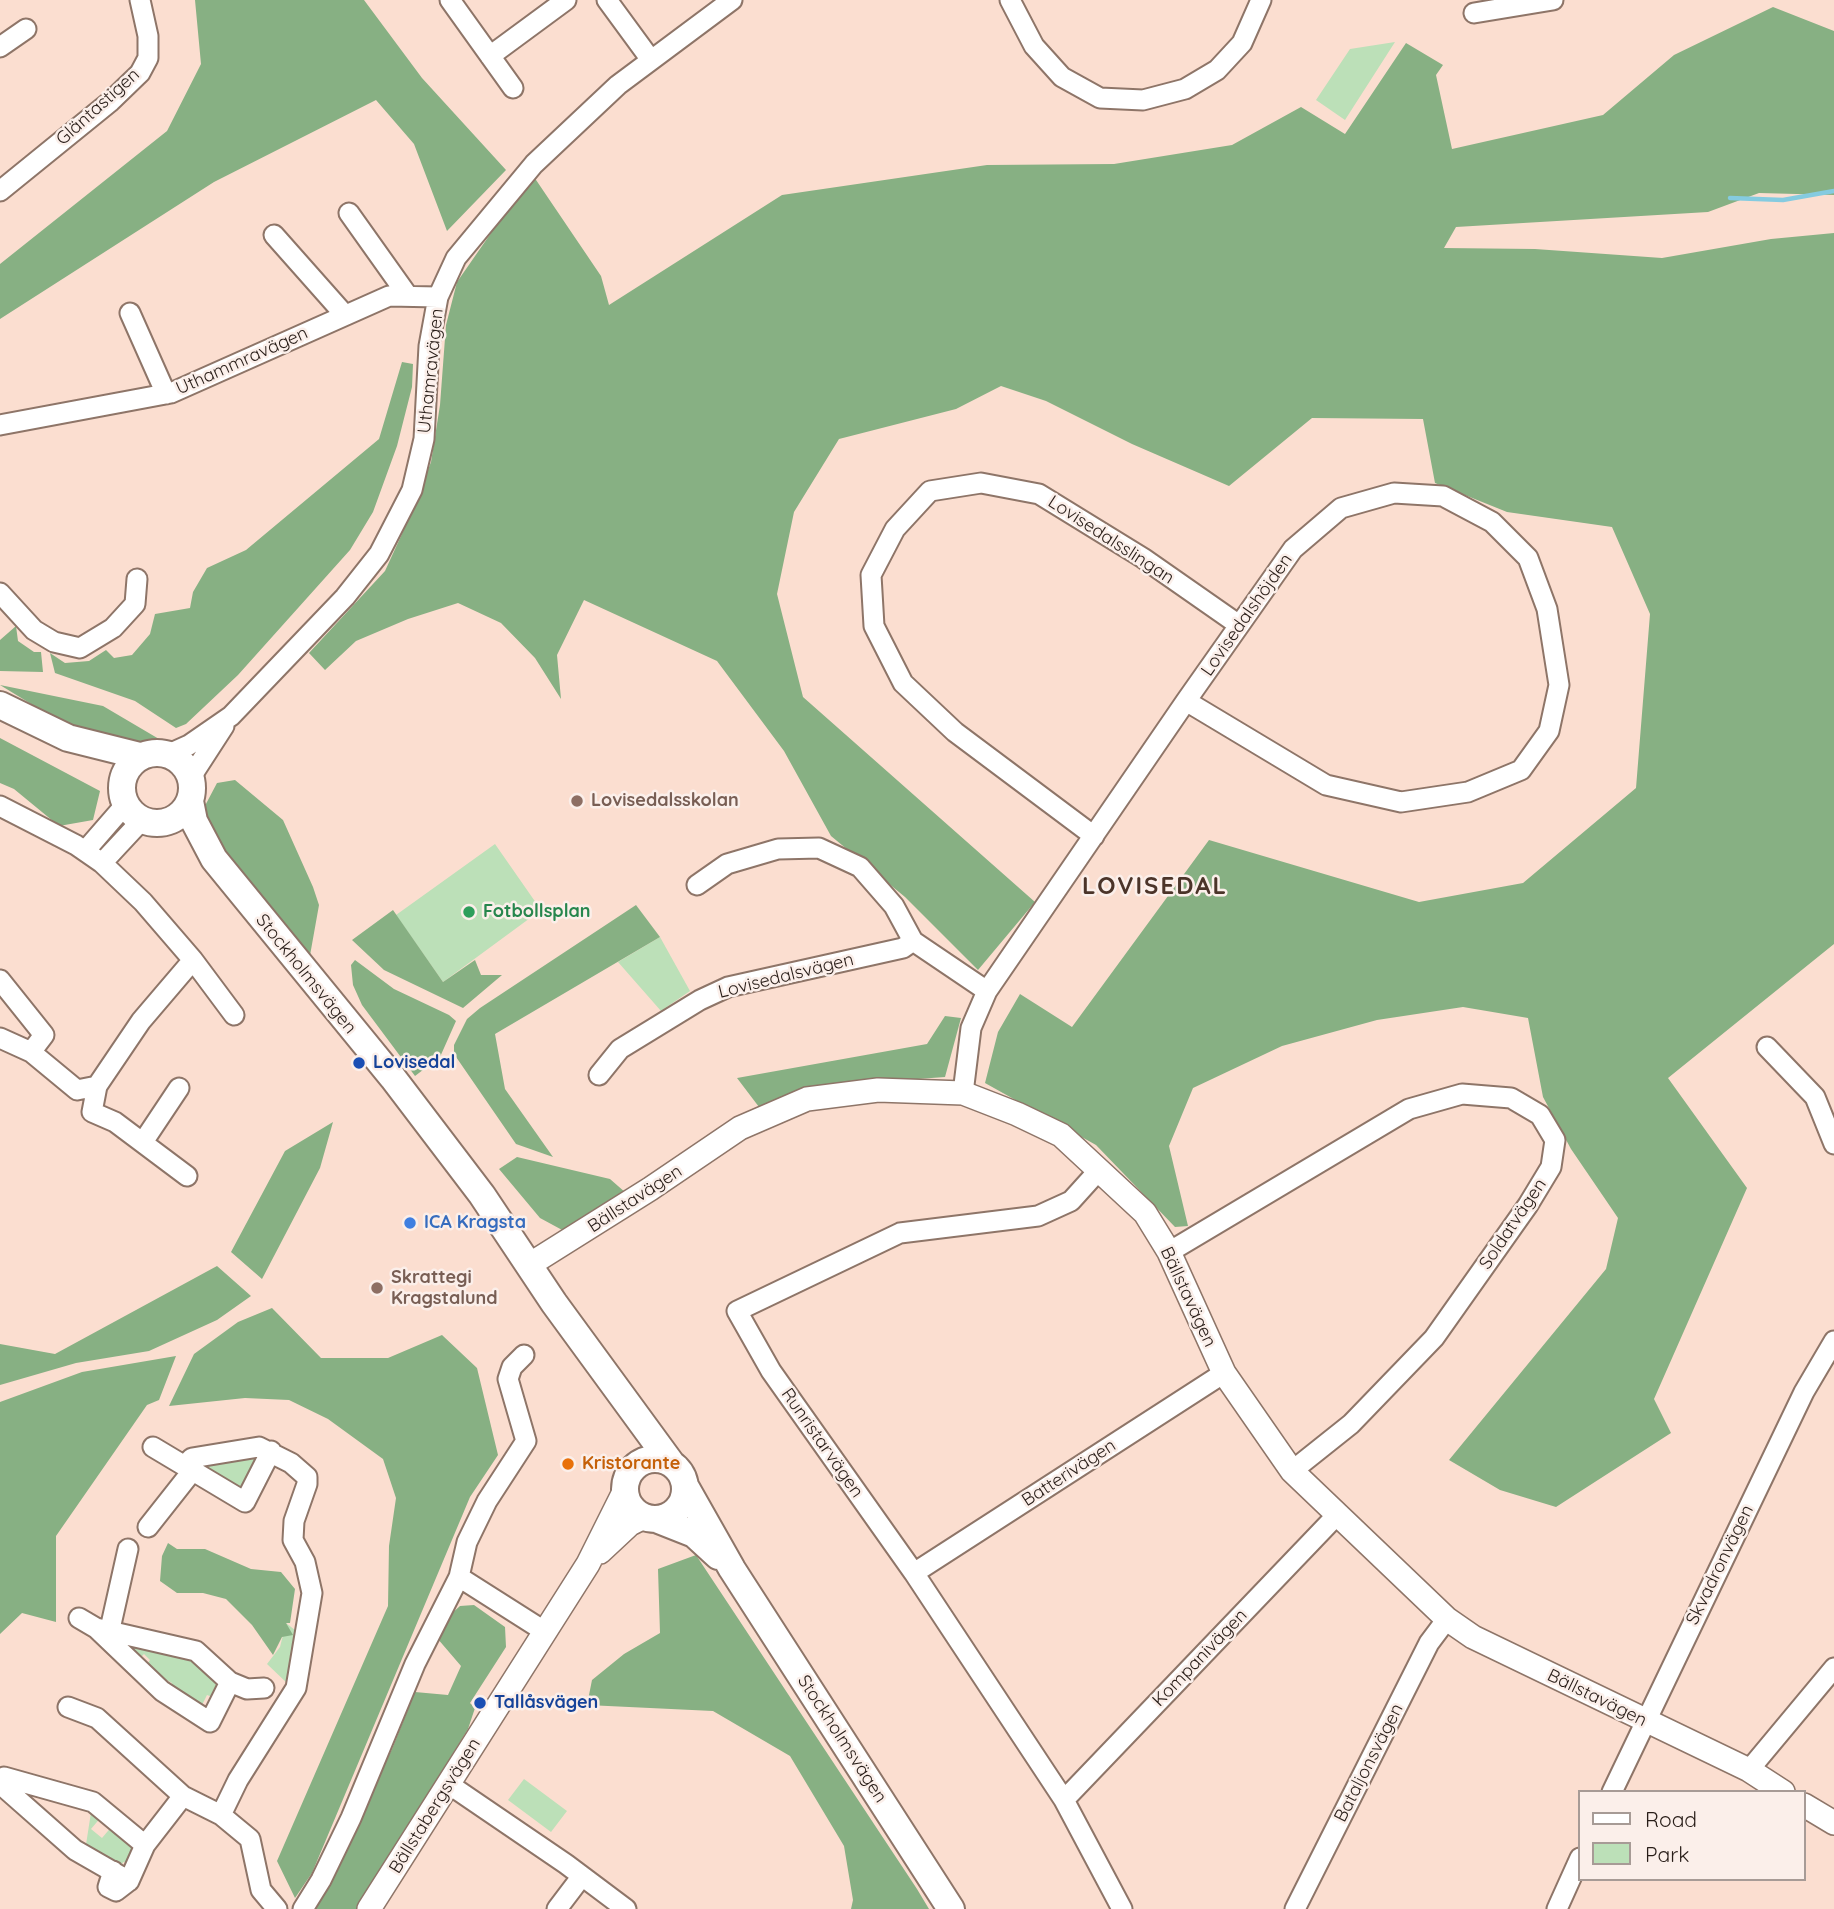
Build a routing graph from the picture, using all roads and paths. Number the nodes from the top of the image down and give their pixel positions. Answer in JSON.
{"nodes":[{"id":1,"x":140,"y":0,"type":"edge"},
{"id":2,"x":450,"y":0,"type":"edge"},
{"id":3,"x":566,"y":0,"type":"edge"},
{"id":4,"x":607,"y":0,"type":"edge"},
{"id":5,"x":732,"y":0,"type":"edge"},
{"id":6,"x":1010,"y":0,"type":"edge"},
{"id":7,"x":1261,"y":0,"type":"edge"},
{"id":8,"x":1553,"y":0,"type":"edge"},
{"id":9,"x":1474,"y":13,"type":"dead end"},
{"id":10,"x":26,"y":29,"type":"dead end"},
{"id":11,"x":0,"y":47,"type":"edge"},
{"id":12,"x":490,"y":55,"type":"junction"},
{"id":13,"x":651,"y":60,"type":"junction"},
{"id":14,"x":513,"y":88,"type":"dead end"},
{"id":15,"x":0,"y":191,"type":"edge"},
{"id":16,"x":349,"y":213,"type":"dead end"},
{"id":17,"x":274,"y":236,"type":"dead end"},
{"id":18,"x":408,"y":296,"type":"junction"},
{"id":19,"x":438,"y":297,"type":"junction"},
{"id":20,"x":130,"y":313,"type":"dead end"},
{"id":21,"x":344,"y":314,"type":"junction"},
{"id":22,"x":166,"y":394,"type":"junction"},
{"id":23,"x":0,"y":425,"type":"edge"},
{"id":24,"x":137,"y":579,"type":"dead end"},
{"id":25,"x":0,"y":593,"type":"edge"},
{"id":26,"x":1239,"y":625,"type":"junction"},
{"id":27,"x":1186,"y":701,"type":"junction"},
{"id":28,"x":0,"y":705,"type":"edge"},
{"id":29,"x":231,"y":716,"type":"junction"},
{"id":30,"x":68,"y":738,"type":"junction"},
{"id":31,"x":169,"y":754,"type":"junction"},
{"id":32,"x":140,"y":756,"type":"junction"},
{"id":33,"x":190,"y":789,"type":"junction"},
{"id":34,"x":0,"y":806,"type":"edge"},
{"id":35,"x":137,"y":808,"type":"junction"},
{"id":36,"x":1094,"y":836,"type":"junction"},
{"id":37,"x":93,"y":857,"type":"junction"},
{"id":38,"x":214,"y":859,"type":"junction"},
{"id":39,"x":697,"y":886,"type":"dead end"},
{"id":40,"x":913,"y":941,"type":"junction"},
{"id":41,"x":193,"y":960,"type":"junction"},
{"id":42,"x":0,"y":980,"type":"edge"},
{"id":43,"x":987,"y":991,"type":"junction"},
{"id":44,"x":234,"y":1015,"type":"dead end"},
{"id":45,"x":0,"y":1038,"type":"edge"},
{"id":46,"x":1766,"y":1047,"type":"dead end"},
{"id":47,"x":31,"y":1052,"type":"junction"},
{"id":48,"x":599,"y":1075,"type":"dead end"},
{"id":49,"x":97,"y":1086,"type":"junction"},
{"id":50,"x":180,"y":1088,"type":"dead end"},
{"id":51,"x":963,"y":1093,"type":"junction"},
{"id":52,"x":143,"y":1142,"type":"junction"},
{"id":53,"x":1834,"y":1144,"type":"edge"},
{"id":54,"x":1100,"y":1170,"type":"junction"},
{"id":55,"x":187,"y":1176,"type":"dead end"},
{"id":56,"x":1169,"y":1252,"type":"junction"},
{"id":57,"x":529,"y":1265,"type":"junction"},
{"id":58,"x":1834,"y":1341,"type":"edge"},
{"id":59,"x":524,"y":1355,"type":"dead end"},
{"id":60,"x":1224,"y":1373,"type":"junction"},
{"id":61,"x":622,"y":1394,"type":"junction"},
{"id":62,"x":153,"y":1447,"type":"dead end"},
{"id":63,"x":271,"y":1451,"type":"junction"},
{"id":64,"x":671,"y":1463,"type":"junction"},
{"id":65,"x":190,"y":1467,"type":"junction"},
{"id":66,"x":1292,"y":1471,"type":"junction"},
{"id":67,"x":629,"y":1479,"type":"junction"},
{"id":68,"x":685,"y":1486,"type":"junction"},
{"id":69,"x":1336,"y":1516,"type":"junction"},
{"id":70,"x":650,"y":1518,"type":"junction"},
{"id":71,"x":148,"y":1527,"type":"dead end"},
{"id":72,"x":128,"y":1549,"type":"dead end"},
{"id":73,"x":587,"y":1564,"type":"junction"},
{"id":74,"x":732,"y":1569,"type":"junction"},
{"id":75,"x":914,"y":1573,"type":"junction"},
{"id":76,"x":459,"y":1577,"type":"junction"},
{"id":77,"x":1447,"y":1619,"type":"junction"},
{"id":78,"x":95,"y":1625,"type":"junction"},
{"id":79,"x":544,"y":1631,"type":"junction"},
{"id":80,"x":1834,"y":1668,"type":"edge"},
{"id":81,"x":230,"y":1682,"type":"junction"},
{"id":82,"x":264,"y":1688,"type":"dead end"},
{"id":83,"x":68,"y":1707,"type":"dead end"},
{"id":84,"x":1645,"y":1721,"type":"junction"},
{"id":85,"x":1749,"y":1770,"type":"junction"},
{"id":86,"x":450,"y":1785,"type":"junction"},
{"id":87,"x":1613,"y":1790,"type":"edge"},
{"id":88,"x":1780,"y":1790,"type":"edge"},
{"id":89,"x":183,"y":1796,"type":"junction"},
{"id":90,"x":1064,"y":1800,"type":"junction"},
{"id":91,"x":1806,"y":1806,"type":"edge"},
{"id":92,"x":221,"y":1815,"type":"junction"},
{"id":93,"x":1834,"y":1823,"type":"edge"},
{"id":94,"x":145,"y":1845,"type":"junction"},
{"id":95,"x":1578,"y":1863,"type":"edge"},
{"id":96,"x":582,"y":1876,"type":"junction"},
{"id":97,"x":1560,"y":1908,"type":"edge"},
{"id":98,"x":277,"y":1909,"type":"edge"},
{"id":99,"x":303,"y":1909,"type":"edge"},
{"id":100,"x":369,"y":1909,"type":"edge"},
{"id":101,"x":556,"y":1909,"type":"edge"},
{"id":102,"x":625,"y":1909,"type":"edge"},
{"id":103,"x":951,"y":1909,"type":"edge"},
{"id":104,"x":1122,"y":1909,"type":"edge"},
{"id":105,"x":1295,"y":1909,"type":"edge"}],
"edges":[{"from":1,"to":15,"type":"street","name":"Gläntastigen"},
{"from":2,"to":12,"type":"street"},
{"from":3,"to":12,"type":"street"},
{"from":4,"to":13,"type":"street"},
{"from":5,"to":13,"type":"street","name":"Uthamravägen"},
{"from":6,"to":7,"type":"street"},
{"from":8,"to":9,"type":"street"},
{"from":10,"to":11,"type":"street"},
{"from":12,"to":14,"type":"street"},
{"from":13,"to":19,"type":"street","name":"Uthamravägen"},
{"from":16,"to":18,"type":"street"},
{"from":17,"to":21,"type":"street"},
{"from":18,"to":19,"type":"street","name":"Uthammravägen"},
{"from":18,"to":21,"type":"street","name":"Uthammravägen"},
{"from":19,"to":29,"type":"street","name":"Uthamravägen"},
{"from":20,"to":22,"type":"street"},
{"from":21,"to":22,"type":"street","name":"Uthammravägen"},
{"from":22,"to":23,"type":"street","name":"Uthammravägen"},
{"from":24,"to":25,"type":"street"},
{"from":26,"to":27,"type":"street","name":"Lovisedalshöjden"},
{"from":26,"to":27,"type":"street","name":"Lovisedalshöjden"},
{"from":26,"to":36,"type":"street","name":"Lovisedalsslingan"},
{"from":27,"to":36,"type":"street","name":"Lovisedalshöjden"},
{"from":28,"to":30,"type":"main road","name":"Stockholmsvägen"},
{"from":29,"to":31,"type":"street","name":"Uthamravägen"},
{"from":29,"to":33,"type":"street","name":"Uthamravägen"},
{"from":30,"to":32,"type":"main road","name":"Stockholmsvägen"},
{"from":30,"to":35,"type":"main road","name":"Stockholmsvägen"},
{"from":31,"to":32,"type":"main road"},
{"from":31,"to":33,"type":"main road"},
{"from":32,"to":35,"type":"main road"},
{"from":33,"to":35,"type":"main road"},
{"from":33,"to":38,"type":"main road","name":"Stockholmsvägen"},
{"from":34,"to":37,"type":"street"},
{"from":35,"to":37,"type":"street"},
{"from":35,"to":38,"type":"main road","name":"Stockholmsvägen"},
{"from":36,"to":43,"type":"street","name":"Lovisedalshöjden"},
{"from":37,"to":41,"type":"street"},
{"from":38,"to":57,"type":"main road","name":"Stockholmsvägen"},
{"from":39,"to":40,"type":"street"},
{"from":40,"to":43,"type":"street"},
{"from":40,"to":48,"type":"street","name":"Lovisedalsvägen"},
{"from":41,"to":44,"type":"street"},
{"from":41,"to":49,"type":"street"},
{"from":42,"to":47,"type":"street"},
{"from":43,"to":51,"type":"street","name":"Lovisedalshöjden"},
{"from":45,"to":47,"type":"street"},
{"from":46,"to":53,"type":"street"},
{"from":47,"to":49,"type":"street"},
{"from":49,"to":52,"type":"street"},
{"from":50,"to":52,"type":"street"},
{"from":51,"to":54,"type":"street","name":"Bällstavägen"},
{"from":51,"to":57,"type":"street","name":"Bällstavägen"},
{"from":52,"to":55,"type":"street"},
{"from":54,"to":56,"type":"street","name":"Bällstavägen"},
{"from":54,"to":75,"type":"street","name":"Runristarvägen"},
{"from":56,"to":60,"type":"street","name":"Bällstavägen"},
{"from":56,"to":66,"type":"street","name":"Soldatvägen"},
{"from":57,"to":61,"type":"main road","name":"Stockholmsvägen"},
{"from":58,"to":84,"type":"street","name":"Skvadronvägen"},
{"from":59,"to":76,"type":"street"},
{"from":60,"to":66,"type":"street","name":"Bällstavägen"},
{"from":60,"to":75,"type":"street","name":"Batterivägen"},
{"from":61,"to":64,"type":"main road","name":"Stockholmsvägen"},
{"from":61,"to":67,"type":"main road","name":"Stockholmsvägen"},
{"from":62,"to":65,"type":"street"},
{"from":63,"to":65,"type":"street"},
{"from":63,"to":65,"type":"street"},
{"from":63,"to":92,"type":"street"},
{"from":64,"to":67,"type":"main road"},
{"from":64,"to":68,"type":"main road"},
{"from":65,"to":71,"type":"street"},
{"from":66,"to":69,"type":"street","name":"Bällstavägen"},
{"from":67,"to":70,"type":"main road"},
{"from":67,"to":73,"type":"street","name":"Bällstabergsvägen"},
{"from":68,"to":70,"type":"main road"},
{"from":68,"to":74,"type":"main road","name":"Stockholmsvägen"},
{"from":69,"to":77,"type":"street","name":"Bällstavägen"},
{"from":69,"to":90,"type":"street","name":"Kompanivägen"},
{"from":70,"to":73,"type":"street","name":"Bällstabergsvägen"},
{"from":70,"to":74,"type":"main road","name":"Stockholmsvägen"},
{"from":72,"to":78,"type":"street"},
{"from":73,"to":79,"type":"street","name":"Bällstabergsvägen"},
{"from":74,"to":103,"type":"main road","name":"Stockholmsvägen"},
{"from":75,"to":90,"type":"street","name":"Runristarvägen"},
{"from":76,"to":79,"type":"street"},
{"from":76,"to":99,"type":"street"},
{"from":77,"to":84,"type":"street","name":"Bällstavägen"},
{"from":77,"to":105,"type":"street","name":"Bataljonsvägen"},
{"from":78,"to":81,"type":"street"},
{"from":78,"to":81,"type":"street"},
{"from":79,"to":86,"type":"street","name":"Bällstabergsvägen"},
{"from":80,"to":85,"type":"street"},
{"from":81,"to":82,"type":"street"},
{"from":83,"to":89,"type":"street"},
{"from":84,"to":85,"type":"street","name":"Bällstavägen"},
{"from":84,"to":87,"type":"street","name":"Skvadronvägen"},
{"from":85,"to":88,"type":"street","name":"Bällstavägen"},
{"from":86,"to":96,"type":"street"},
{"from":86,"to":100,"type":"street","name":"Bällstabergsvägen"},
{"from":89,"to":92,"type":"street"},
{"from":89,"to":94,"type":"street"},
{"from":90,"to":104,"type":"street","name":"Runristarvägen"},
{"from":91,"to":93,"type":"street"},
{"from":92,"to":98,"type":"street"},
{"from":94,"to":94,"type":"street"},
{"from":95,"to":97,"type":"street"},
{"from":96,"to":101,"type":"street"},
{"from":96,"to":102,"type":"street"}]}
